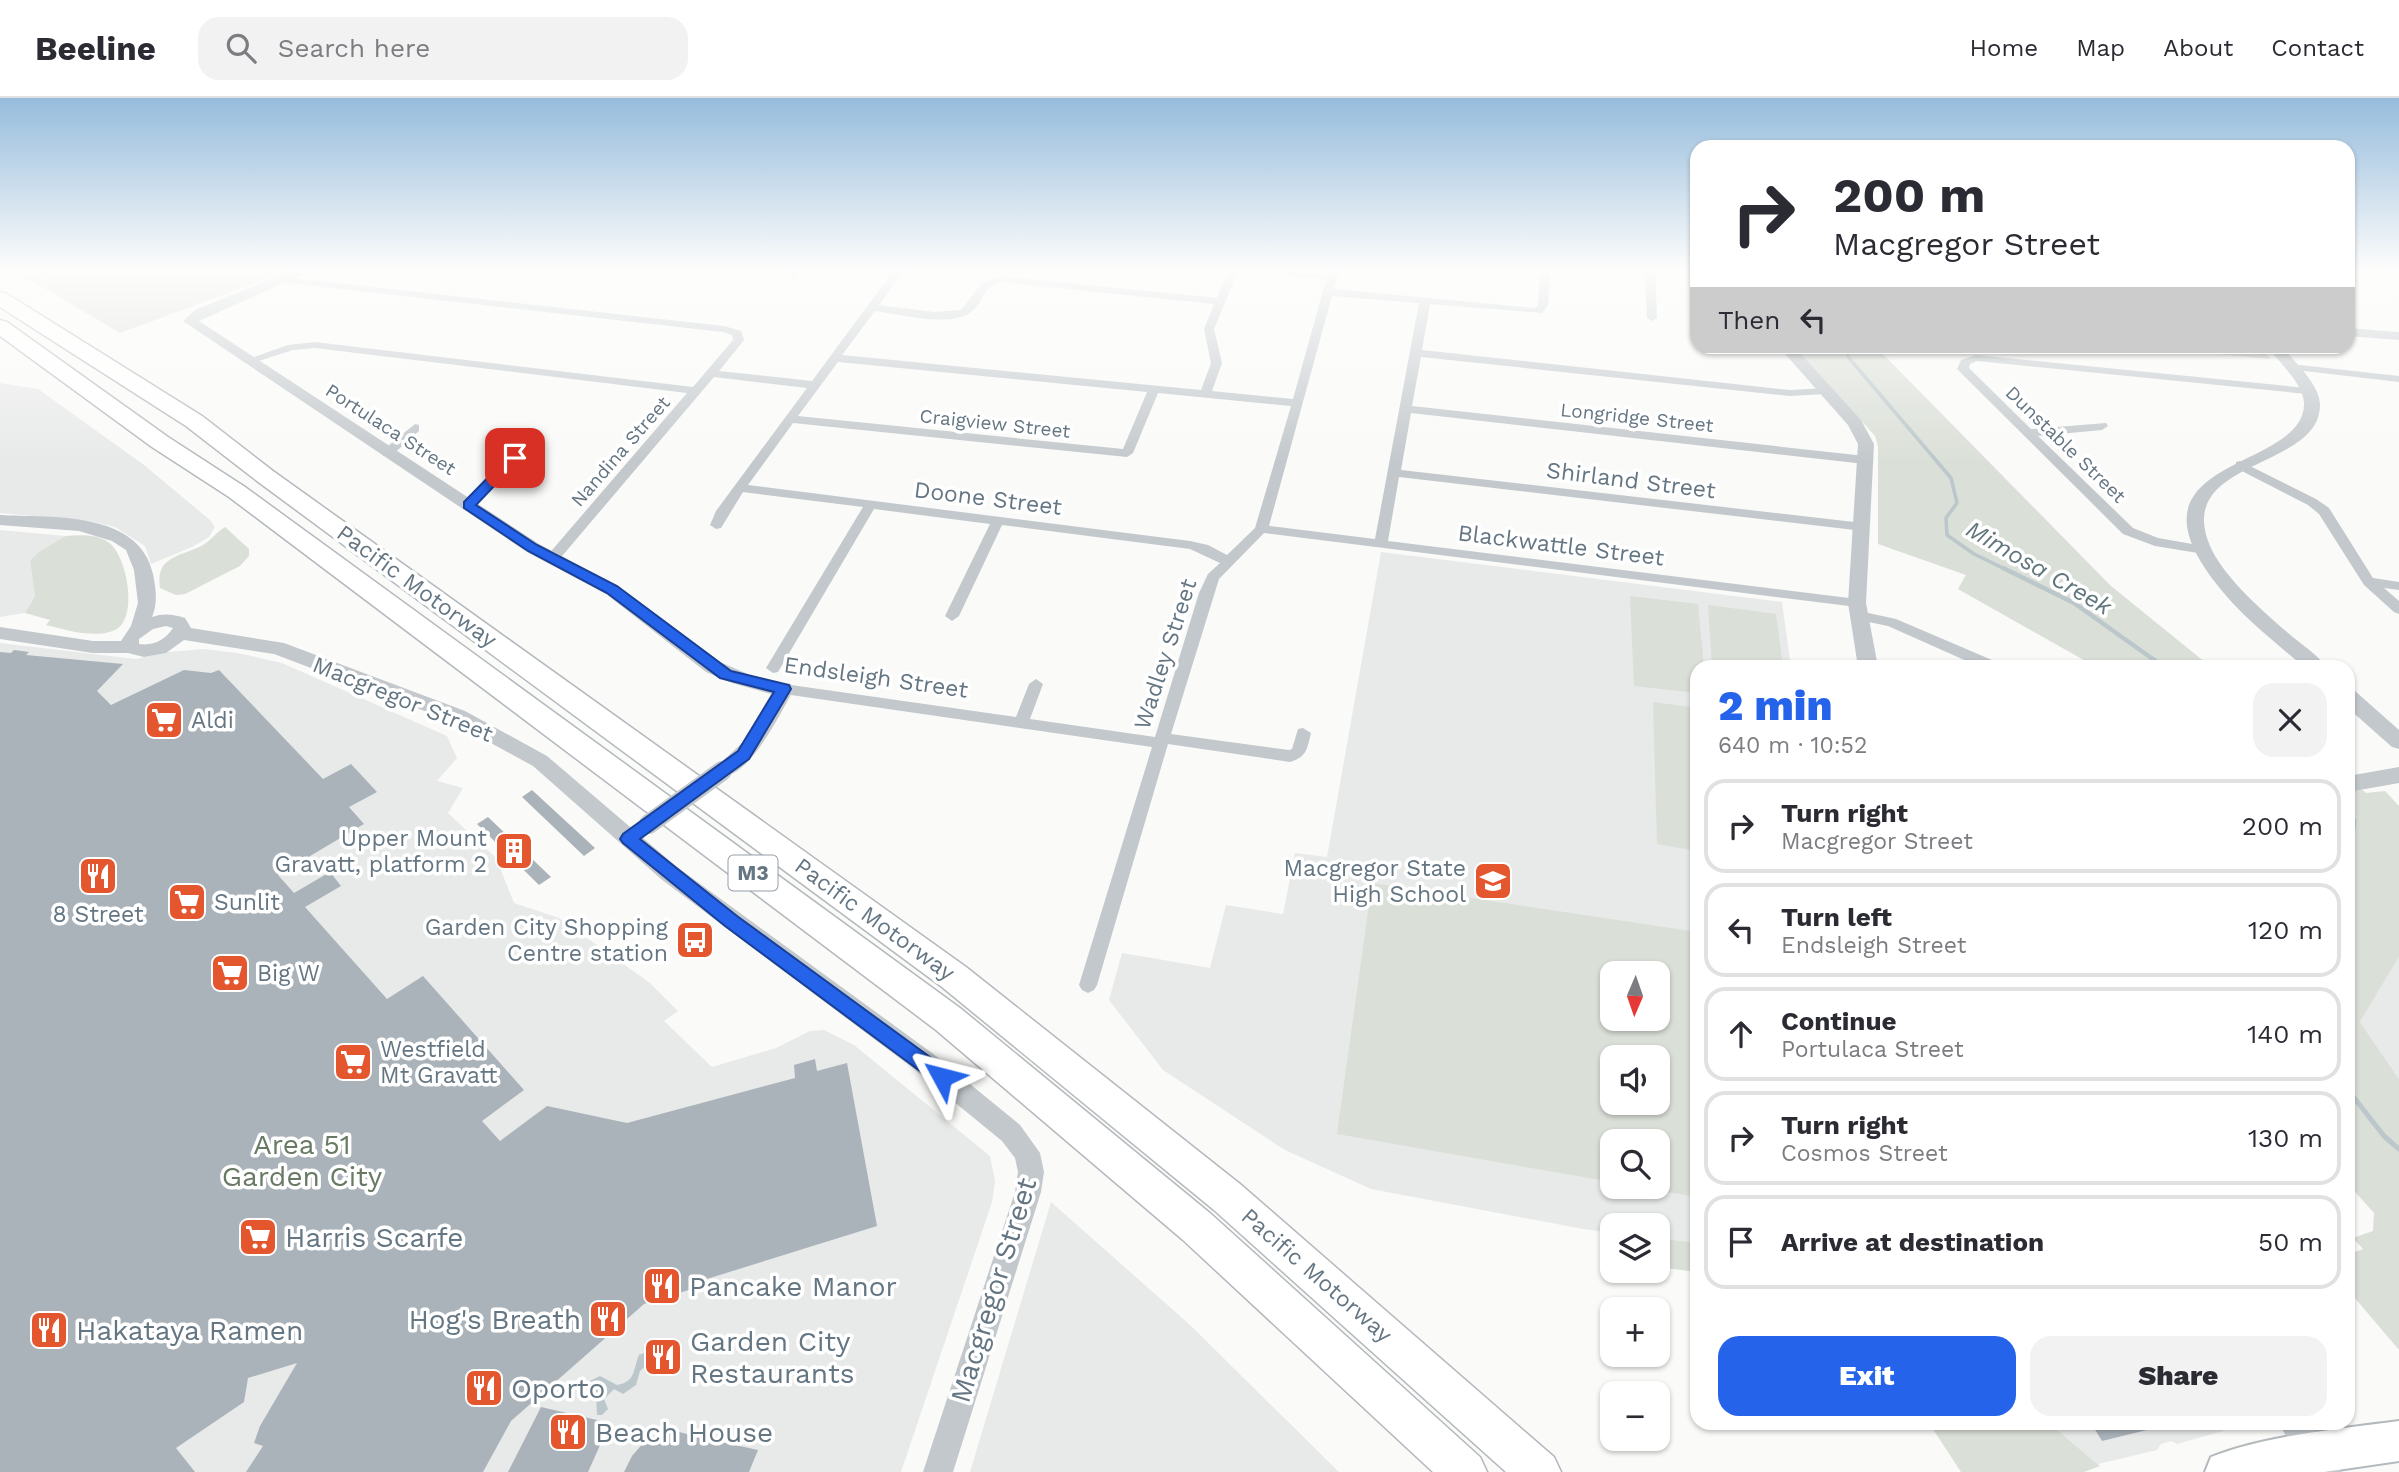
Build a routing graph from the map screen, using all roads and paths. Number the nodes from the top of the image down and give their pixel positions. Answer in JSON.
{"nodes":[{"id":1,"x":9,"y":335,"type":"edge"},
{"id":2,"x":62,"y":335,"type":"edge"},
{"id":3,"x":208,"y":335,"type":"edge"},
{"id":4,"x":738,"y":335,"type":"edge"},
{"id":5,"x":851,"y":335,"type":"edge"},
{"id":6,"x":1208,"y":335,"type":"edge"},
{"id":7,"x":1316,"y":335,"type":"edge"},
{"id":8,"x":1419,"y":335,"type":"edge"},
{"id":9,"x":1416,"y":353,"type":"junction"},
{"id":10,"x":1792,"y":354,"type":"edge"},
{"id":11,"x":834,"y":358,"type":"junction"},
{"id":12,"x":2287,"y":359,"type":"edge"},
{"id":13,"x":249,"y":361,"type":"junction"},
{"id":14,"x":711,"y":373,"type":"junction"},
{"id":15,"x":2399,"y":379,"type":"edge"},
{"id":16,"x":814,"y":385,"type":"junction"},
{"id":17,"x":1154,"y":390,"type":"junction"},
{"id":18,"x":696,"y":391,"type":"junction"},
{"id":19,"x":1825,"y":391,"type":"junction"},
{"id":20,"x":2306,"y":391,"type":"junction"},
{"id":21,"x":1205,"y":394,"type":"junction"},
{"id":22,"x":1296,"y":403,"type":"junction"},
{"id":23,"x":1406,"y":410,"type":"junction"},
{"id":24,"x":790,"y":419,"type":"junction"},
{"id":25,"x":2102,"y":426,"type":"dead end"},
{"id":26,"x":415,"y":428,"type":"dead end"},
{"id":27,"x":2031,"y":433,"type":"junction"},
{"id":28,"x":530,"y":442,"type":"dead end"},
{"id":29,"x":387,"y":453,"type":"junction"},
{"id":30,"x":1865,"y":460,"type":"junction"},
{"id":31,"x":2240,"y":464,"type":"junction"},
{"id":32,"x":1394,"y":473,"type":"junction"},
{"id":33,"x":740,"y":488,"type":"junction"},
{"id":34,"x":871,"y":504,"type":"junction"},
{"id":35,"x":468,"y":505,"type":"junction"},
{"id":36,"x":0,"y":520,"type":"edge"},
{"id":37,"x":998,"y":521,"type":"junction"},
{"id":38,"x":716,"y":525,"type":"dead end"},
{"id":39,"x":1863,"y":527,"type":"junction"},
{"id":40,"x":1261,"y":529,"type":"junction"},
{"id":41,"x":1381,"y":544,"type":"junction"},
{"id":42,"x":2204,"y":550,"type":"junction"},
{"id":43,"x":552,"y":559,"type":"junction"},
{"id":44,"x":1227,"y":561,"type":"junction"},
{"id":45,"x":2369,"y":582,"type":"junction"},
{"id":46,"x":2399,"y":586,"type":"edge"},
{"id":47,"x":612,"y":590,"type":"joint"},
{"id":48,"x":1858,"y":609,"type":"junction"},
{"id":49,"x":2399,"y":609,"type":"edge"},
{"id":50,"x":153,"y":614,"type":"junction"},
{"id":51,"x":951,"y":616,"type":"dead end"},
{"id":52,"x":0,"y":633,"type":"edge"},
{"id":53,"x":181,"y":633,"type":"junction"},
{"id":54,"x":135,"y":636,"type":"junction"},
{"id":55,"x":229,"y":641,"type":"junction"},
{"id":56,"x":163,"y":646,"type":"junction"},
{"id":57,"x":1867,"y":660,"type":"edge"},
{"id":58,"x":1978,"y":660,"type":"edge"},
{"id":59,"x":2309,"y":660,"type":"edge"},
{"id":60,"x":773,"y":668,"type":"dead end"},
{"id":61,"x":1036,"y":684,"type":"dead end"},
{"id":62,"x":784,"y":689,"type":"junction"},
{"id":63,"x":2355,"y":702,"type":"edge"},
{"id":64,"x":1021,"y":723,"type":"junction"},
{"id":65,"x":1303,"y":733,"type":"dead end"},
{"id":66,"x":1161,"y":741,"type":"junction"},
{"id":67,"x":2399,"y":742,"type":"edge"},
{"id":68,"x":2399,"y":775,"type":"edge"},
{"id":69,"x":2355,"y":783,"type":"edge"},
{"id":70,"x":639,"y":831,"type":"junction"},
{"id":71,"x":1088,"y":985,"type":"dead end"},
{"id":72,"x":2399,"y":1441,"type":"edge"},
{"id":73,"x":2311,"y":1449,"type":"edge"},
{"id":74,"x":937,"y":1472,"type":"edge"},
{"id":75,"x":1465,"y":1472,"type":"edge"},
{"id":76,"x":1539,"y":1472,"type":"edge"},
{"id":77,"x":2227,"y":1472,"type":"edge"}],
"edges":[{"from":1,"to":75,"type":"highway","name":"Pacific Motorway","number":"M3"},
{"from":2,"to":76,"type":"highway","name":"Pacific Motorway","number":"M3"},
{"from":3,"to":13,"type":"street","name":"Portulaca Street"},
{"from":4,"to":14,"type":"street","name":"Nandina Street"},
{"from":5,"to":11,"type":"street"},
{"from":6,"to":21,"type":"street"},
{"from":7,"to":22,"type":"street","name":"Wadley Street"},
{"from":8,"to":9,"type":"street"},
{"from":9,"to":19,"type":"street"},
{"from":9,"to":23,"type":"street"},
{"from":10,"to":19,"type":"street"},
{"from":11,"to":16,"type":"street"},
{"from":11,"to":17,"type":"street"},
{"from":12,"to":15,"type":"street"},
{"from":12,"to":20,"type":"street"},
{"from":13,"to":18,"type":"street"},
{"from":13,"to":29,"type":"street","name":"Portulaca Street"},
{"from":14,"to":16,"type":"street"},
{"from":14,"to":18,"type":"street","name":"Nandina Street"},
{"from":16,"to":24,"type":"street"},
{"from":17,"to":21,"type":"street"},
{"from":17,"to":24,"type":"street","name":"Craigview Street"},
{"from":18,"to":43,"type":"street","name":"Nandina Street"},
{"from":19,"to":30,"type":"street"},
{"from":20,"to":27,"type":"street","name":"Dunstable Street"},
{"from":20,"to":31,"type":"street"},
{"from":21,"to":22,"type":"street"},
{"from":22,"to":40,"type":"street","name":"Wadley Street"},
{"from":23,"to":30,"type":"street","name":"Longridge Street"},
{"from":23,"to":32,"type":"street"},
{"from":24,"to":33,"type":"street"},
{"from":25,"to":27,"type":"street"},
{"from":26,"to":29,"type":"street"},
{"from":27,"to":42,"type":"street","name":"Dunstable Street"},
{"from":28,"to":35,"type":"street"},
{"from":29,"to":35,"type":"street","name":"Portulaca Street"},
{"from":30,"to":39,"type":"street"},
{"from":31,"to":42,"type":"street"},
{"from":31,"to":45,"type":"street"},
{"from":32,"to":39,"type":"street","name":"Shirland Street"},
{"from":32,"to":41,"type":"street"},
{"from":33,"to":34,"type":"street","name":"Doone Street"},
{"from":33,"to":38,"type":"street"},
{"from":34,"to":37,"type":"street","name":"Doone Street"},
{"from":34,"to":60,"type":"street"},
{"from":35,"to":43,"type":"street","name":"Portulaca Street"},
{"from":36,"to":50,"type":"street"},
{"from":37,"to":44,"type":"street","name":"Doone Street"},
{"from":37,"to":51,"type":"street"},
{"from":39,"to":48,"type":"street"},
{"from":40,"to":41,"type":"street","name":"Blackwattle Street"},
{"from":40,"to":44,"type":"street","name":"Wadley Street"},
{"from":41,"to":48,"type":"street","name":"Blackwattle Street"},
{"from":42,"to":59,"type":"street"},
{"from":43,"to":47,"type":"street","name":"Portulaca Street"},
{"from":44,"to":66,"type":"street","name":"Wadley Street"},
{"from":45,"to":46,"type":"street"},
{"from":45,"to":49,"type":"street"},
{"from":47,"to":62,"type":"street","name":"Endsleigh Street"},
{"from":48,"to":57,"type":"street"},
{"from":48,"to":58,"type":"street","name":"Blackwattle Street"},
{"from":50,"to":53,"type":"street"},
{"from":50,"to":54,"type":"street"},
{"from":52,"to":54,"type":"street","name":"Macgregor Street"},
{"from":53,"to":55,"type":"street","name":"Macgregor Street"},
{"from":53,"to":56,"type":"street"},
{"from":54,"to":56,"type":"street","name":"Macgregor Street"},
{"from":55,"to":56,"type":"street","name":"Macgregor Street"},
{"from":55,"to":70,"type":"street","name":"Macgregor Street"},
{"from":61,"to":64,"type":"street"},
{"from":62,"to":64,"type":"street","name":"Endsleigh Street"},
{"from":62,"to":70,"type":"street","bridge":true},
{"from":63,"to":67,"type":"street"},
{"from":64,"to":66,"type":"street","name":"Endsleigh Street"},
{"from":65,"to":66,"type":"street","name":"Endsleigh Street"},
{"from":66,"to":71,"type":"street","name":"Wadley Street"},
{"from":68,"to":69,"type":"street"},
{"from":70,"to":74,"type":"street","name":"Macgregor Street"},
{"from":72,"to":73,"type":"highway"},
{"from":73,"to":77,"type":"highway"}]}
